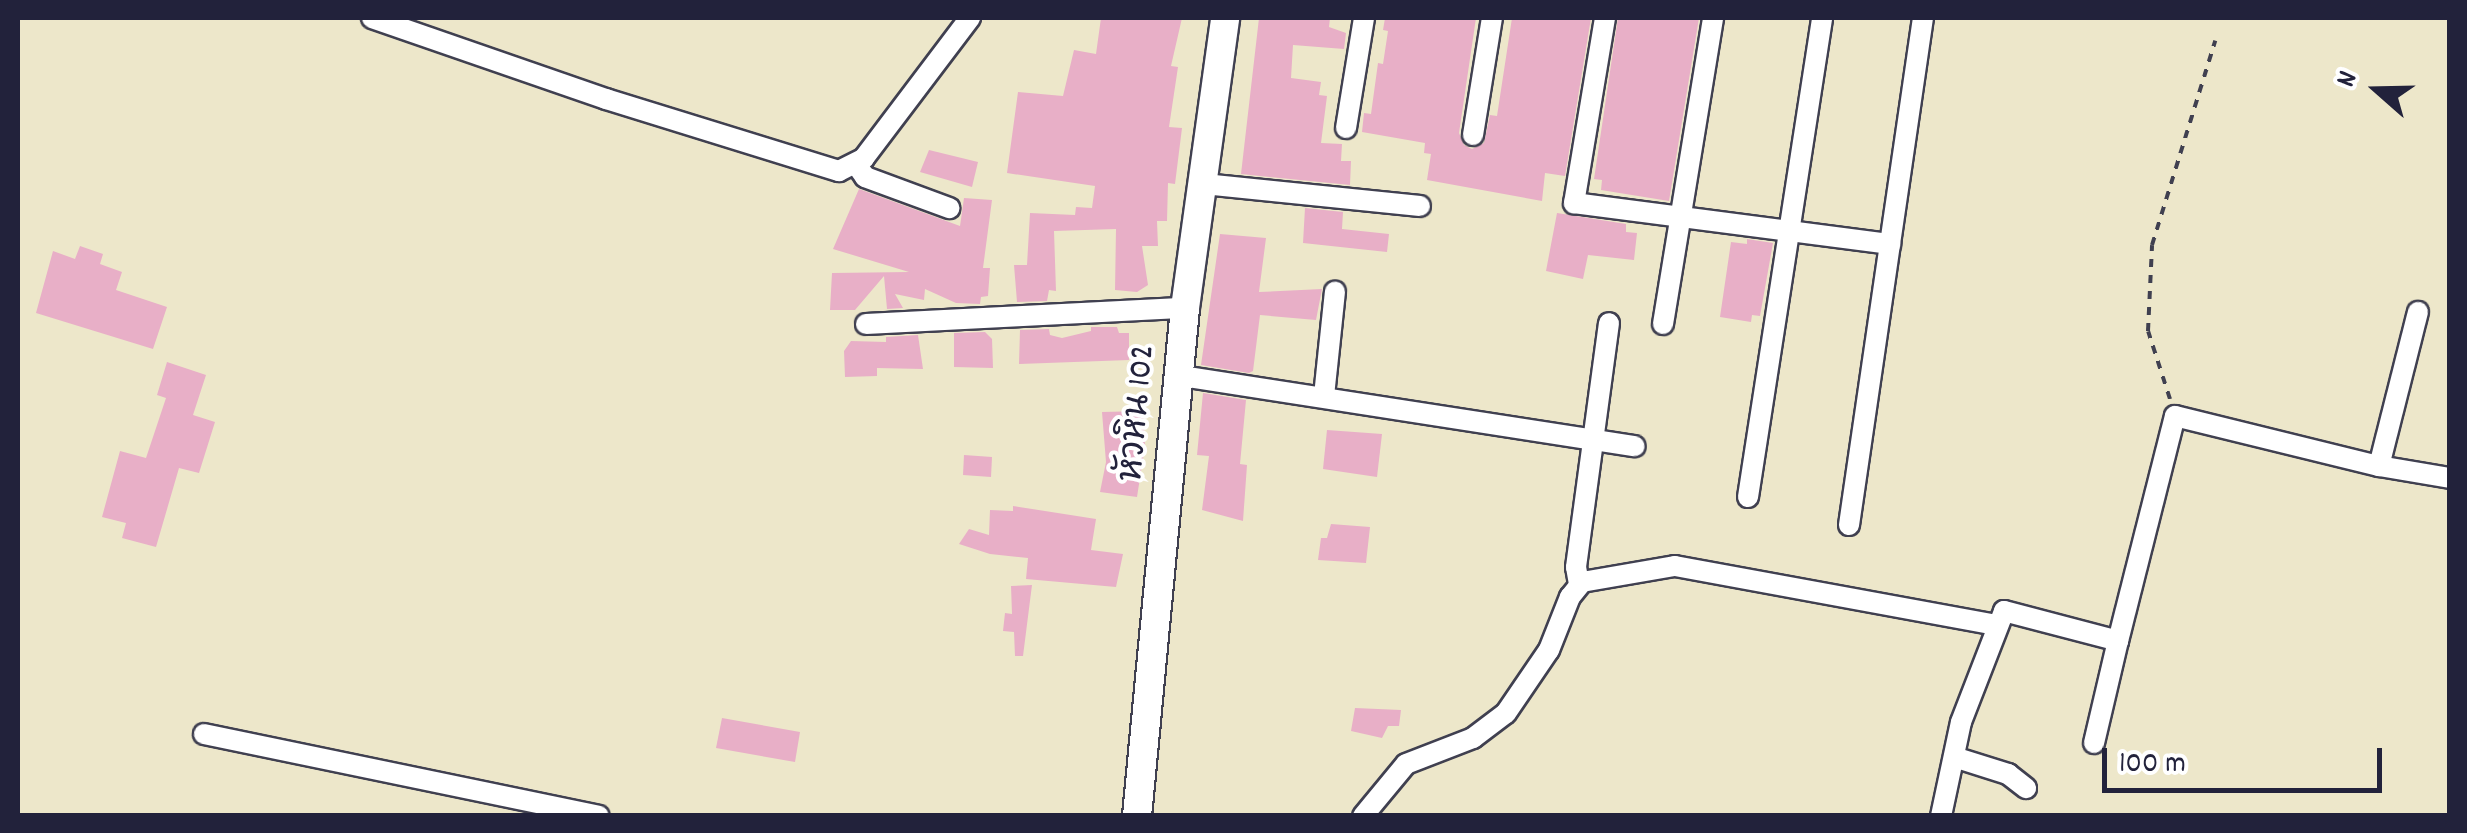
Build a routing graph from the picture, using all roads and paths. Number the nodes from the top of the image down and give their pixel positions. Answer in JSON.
{"nodes":[{"id":1,"x":372,"y":18,"type":"edge"},
{"id":2,"x":970,"y":18,"type":"edge"},
{"id":3,"x":1224,"y":18,"type":"edge"},
{"id":4,"x":1364,"y":18,"type":"edge"},
{"id":5,"x":1492,"y":18,"type":"edge"},
{"id":6,"x":1605,"y":18,"type":"edge"},
{"id":7,"x":1713,"y":18,"type":"edge"},
{"id":8,"x":1822,"y":18,"type":"edge"},
{"id":9,"x":1923,"y":18,"type":"edge"},
{"id":10,"x":2215,"y":42,"type":"dead end"},
{"id":11,"x":1346,"y":128,"type":"dead end"},
{"id":12,"x":1473,"y":135,"type":"dead end"},
{"id":13,"x":856,"y":164,"type":"junction"},
{"id":14,"x":1204,"y":184,"type":"junction"},
{"id":15,"x":1420,"y":206,"type":"dead end"},
{"id":16,"x":949,"y":208,"type":"dead end"},
{"id":17,"x":1680,"y":216,"type":"junction"},
{"id":18,"x":1789,"y":230,"type":"junction"},
{"id":19,"x":1890,"y":244,"type":"junction"},
{"id":20,"x":1334,"y":292,"type":"dead end"},
{"id":21,"x":1185,"y":308,"type":"junction"},
{"id":22,"x":2418,"y":312,"type":"dead end"},
{"id":23,"x":1609,"y":322,"type":"dead end"},
{"id":24,"x":866,"y":324,"type":"dead end"},
{"id":25,"x":1662,"y":324,"type":"dead end"},
{"id":26,"x":1181,"y":376,"type":"junction"},
{"id":27,"x":1324,"y":396,"type":"junction"},
{"id":28,"x":2176,"y":416,"type":"junction"},
{"id":29,"x":1592,"y":440,"type":"junction"},
{"id":30,"x":1635,"y":446,"type":"dead end"},
{"id":31,"x":2379,"y":466,"type":"junction"},
{"id":32,"x":2450,"y":478,"type":"edge"},
{"id":33,"x":1748,"y":497,"type":"dead end"},
{"id":34,"x":1849,"y":525,"type":"dead end"},
{"id":35,"x":1578,"y":584,"type":"junction"},
{"id":36,"x":1996,"y":624,"type":"junction"},
{"id":37,"x":2118,"y":641,"type":"junction"},
{"id":38,"x":204,"y":734,"type":"dead end"},
{"id":39,"x":2094,"y":743,"type":"dead end"},
{"id":40,"x":1954,"y":757,"type":"junction"},
{"id":41,"x":2026,"y":788,"type":"dead end"},
{"id":42,"x":598,"y":816,"type":"edge"},
{"id":43,"x":1137,"y":816,"type":"edge"},
{"id":44,"x":1363,"y":816,"type":"edge"},
{"id":45,"x":1942,"y":816,"type":"edge"}],
"edges":[{"from":1,"to":13,"type":"street"},
{"from":2,"to":13,"type":"street"},
{"from":3,"to":14,"type":"street","name":"หัวหิน 102"},
{"from":4,"to":11,"type":"street"},
{"from":5,"to":12,"type":"street"},
{"from":6,"to":17,"type":"street"},
{"from":7,"to":17,"type":"street"},
{"from":8,"to":18,"type":"street"},
{"from":9,"to":19,"type":"street"},
{"from":10,"to":28,"type":"path"},
{"from":13,"to":16,"type":"street"},
{"from":14,"to":15,"type":"street"},
{"from":14,"to":21,"type":"street","name":"หัวหิน 102"},
{"from":17,"to":18,"type":"street"},
{"from":17,"to":25,"type":"street"},
{"from":18,"to":19,"type":"street"},
{"from":18,"to":33,"type":"street"},
{"from":19,"to":34,"type":"street"},
{"from":20,"to":27,"type":"street"},
{"from":21,"to":24,"type":"street"},
{"from":21,"to":26,"type":"street","name":"หัวหิน 102"},
{"from":22,"to":31,"type":"street"},
{"from":23,"to":29,"type":"street"},
{"from":26,"to":27,"type":"street"},
{"from":26,"to":43,"type":"street","name":"หัวหิน 102"},
{"from":27,"to":29,"type":"street"},
{"from":28,"to":31,"type":"street"},
{"from":28,"to":37,"type":"street"},
{"from":29,"to":30,"type":"street"},
{"from":29,"to":35,"type":"street"},
{"from":31,"to":32,"type":"street"},
{"from":35,"to":36,"type":"street"},
{"from":35,"to":44,"type":"street"},
{"from":36,"to":37,"type":"street"},
{"from":36,"to":40,"type":"street"},
{"from":37,"to":39,"type":"street"},
{"from":38,"to":42,"type":"street"},
{"from":40,"to":41,"type":"street"},
{"from":40,"to":45,"type":"street"}]}
